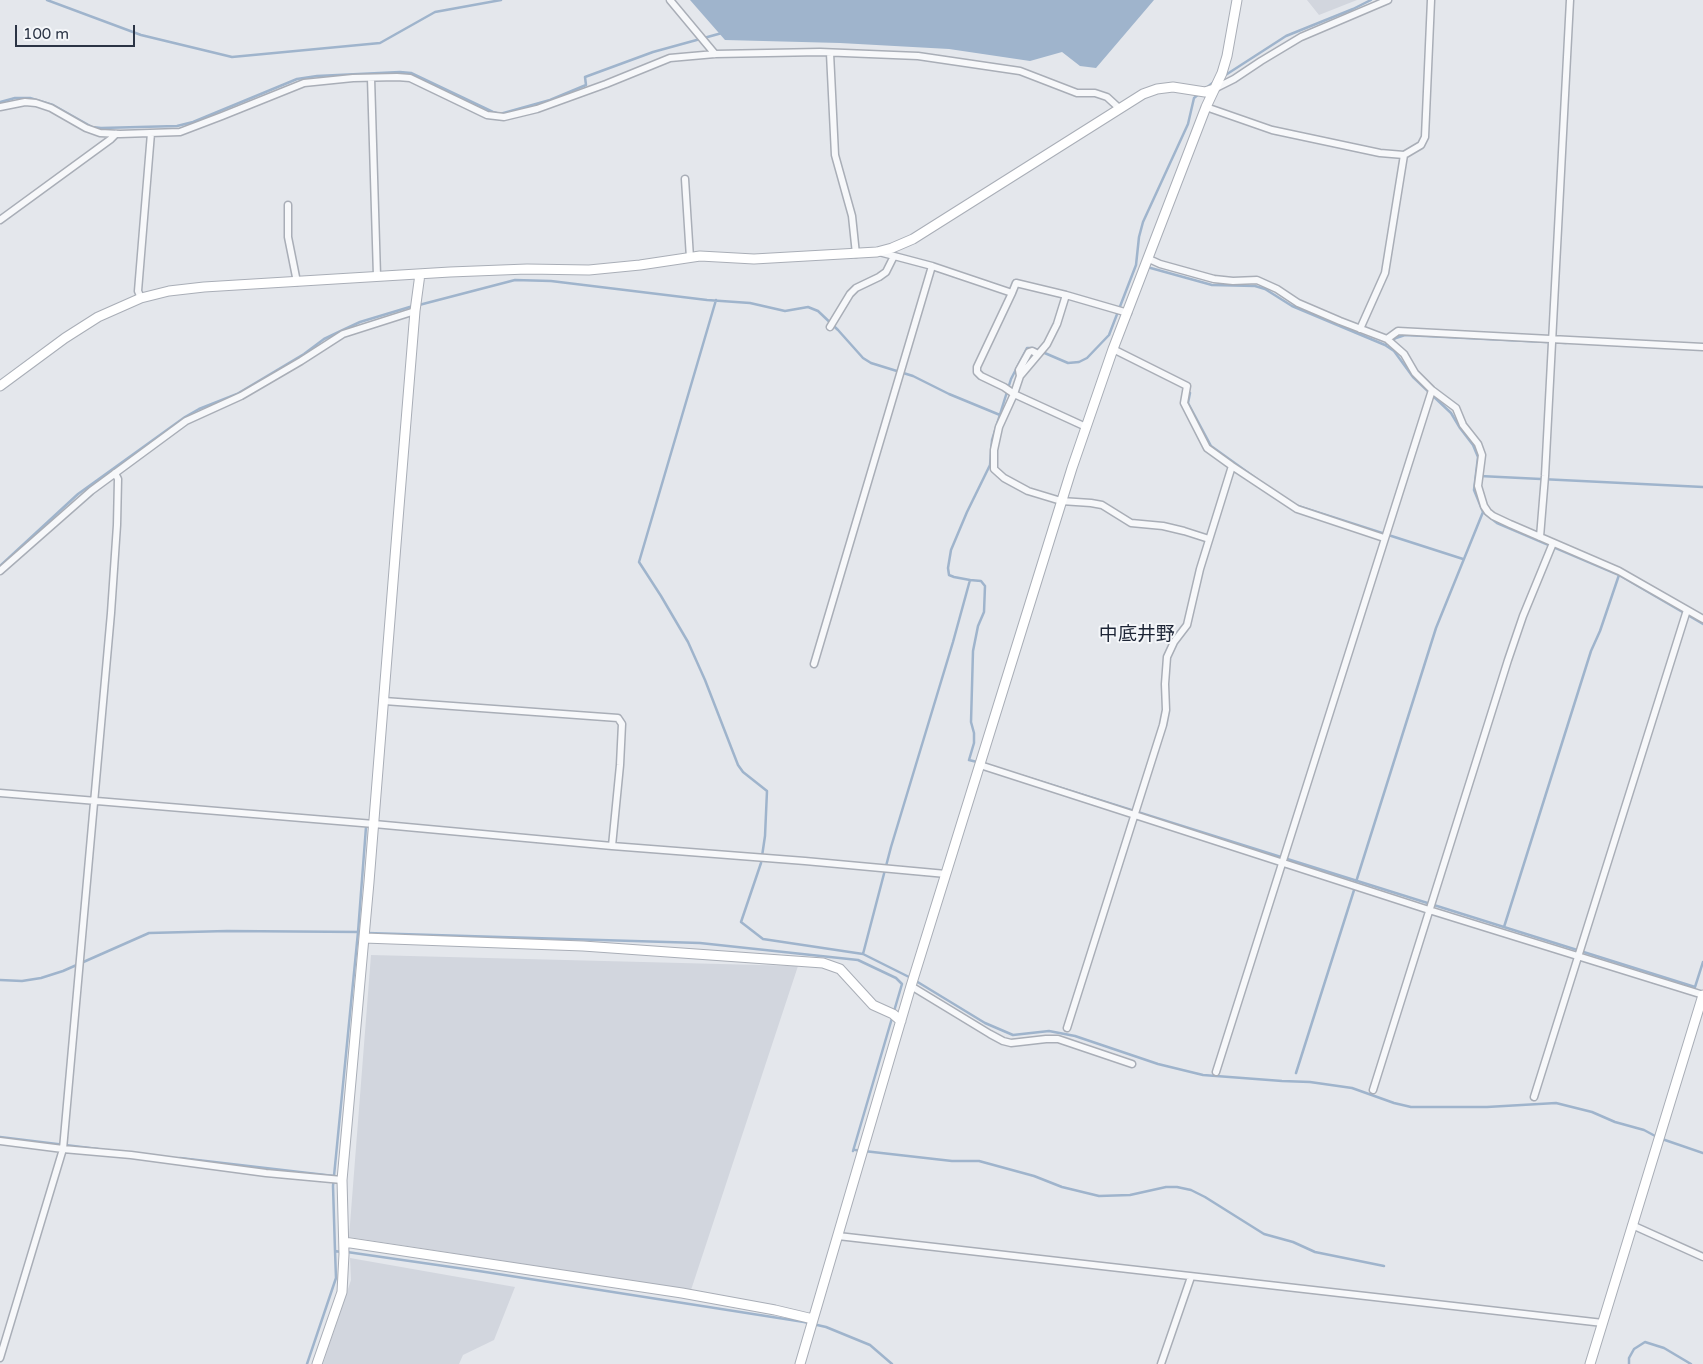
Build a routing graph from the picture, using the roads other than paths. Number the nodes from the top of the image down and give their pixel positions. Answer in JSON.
{"nodes":[{"id":1,"x":1237,"y":0,"type":"edge"},
{"id":2,"x":1388,"y":0,"type":"edge"},
{"id":3,"x":1431,"y":0,"type":"edge"},
{"id":4,"x":1570,"y":0,"type":"edge"},
{"id":5,"x":673,"y":2,"type":"edge"},
{"id":6,"x":830,"y":53,"type":"junction"},
{"id":7,"x":715,"y":54,"type":"junction"},
{"id":8,"x":371,"y":78,"type":"junction"},
{"id":9,"x":1214,"y":89,"type":"junction"},
{"id":10,"x":0,"y":107,"type":"edge"},
{"id":11,"x":1206,"y":107,"type":"junction"},
{"id":12,"x":1119,"y":108,"type":"junction"},
{"id":13,"x":150,"y":132,"type":"junction"},
{"id":14,"x":116,"y":134,"type":"junction"},
{"id":15,"x":1404,"y":155,"type":"junction"},
{"id":16,"x":685,"y":178,"type":"dead end"},
{"id":17,"x":288,"y":205,"type":"dead end"},
{"id":18,"x":0,"y":220,"type":"edge"},
{"id":19,"x":877,"y":252,"type":"junction"},
{"id":20,"x":856,"y":254,"type":"junction"},
{"id":21,"x":894,"y":256,"type":"junction"},
{"id":22,"x":690,"y":258,"type":"junction"},
{"id":23,"x":1149,"y":259,"type":"junction"},
{"id":24,"x":932,"y":266,"type":"junction"},
{"id":25,"x":420,"y":274,"type":"junction"},
{"id":26,"x":377,"y":276,"type":"junction"},
{"id":27,"x":297,"y":282,"type":"junction"},
{"id":28,"x":1012,"y":293,"type":"junction"},
{"id":29,"x":1066,"y":295,"type":"junction"},
{"id":30,"x":141,"y":298,"type":"junction"},
{"id":31,"x":415,"y":311,"type":"junction"},
{"id":32,"x":1128,"y":313,"type":"junction"},
{"id":33,"x":830,"y":326,"type":"dead end"},
{"id":34,"x":1360,"y":329,"type":"junction"},
{"id":35,"x":1553,"y":338,"type":"junction"},
{"id":36,"x":1387,"y":339,"type":"junction"},
{"id":37,"x":1703,"y":347,"type":"edge"},
{"id":38,"x":1113,"y":349,"type":"junction"},
{"id":39,"x":0,"y":386,"type":"edge"},
{"id":40,"x":1432,"y":390,"type":"junction"},
{"id":41,"x":1014,"y":394,"type":"junction"},
{"id":42,"x":1086,"y":426,"type":"junction"},
{"id":43,"x":1232,"y":466,"type":"junction"},
{"id":44,"x":115,"y":473,"type":"junction"},
{"id":45,"x":1061,"y":502,"type":"junction"},
{"id":46,"x":1540,"y":537,"type":"junction"},
{"id":47,"x":1384,"y":538,"type":"junction"},
{"id":48,"x":1209,"y":539,"type":"junction"},
{"id":49,"x":1553,"y":543,"type":"junction"},
{"id":50,"x":0,"y":571,"type":"edge"},
{"id":51,"x":1687,"y":610,"type":"junction"},
{"id":52,"x":1703,"y":619,"type":"edge"},
{"id":53,"x":814,"y":664,"type":"dead end"},
{"id":54,"x":384,"y":701,"type":"junction"},
{"id":55,"x":980,"y":765,"type":"junction"},
{"id":56,"x":0,"y":793,"type":"edge"},
{"id":57,"x":94,"y":800,"type":"junction"},
{"id":58,"x":1134,"y":814,"type":"junction"},
{"id":59,"x":374,"y":824,"type":"junction"},
{"id":60,"x":612,"y":846,"type":"junction"},
{"id":61,"x":1282,"y":862,"type":"junction"},
{"id":62,"x":946,"y":874,"type":"junction"},
{"id":63,"x":1429,"y":910,"type":"junction"},
{"id":64,"x":364,"y":938,"type":"junction"},
{"id":65,"x":1579,"y":956,"type":"junction"},
{"id":66,"x":911,"y":986,"type":"junction"},
{"id":67,"x":1703,"y":995,"type":"edge"},
{"id":68,"x":901,"y":1021,"type":"junction"},
{"id":69,"x":1067,"y":1028,"type":"dead end"},
{"id":70,"x":1132,"y":1064,"type":"dead end"},
{"id":71,"x":1216,"y":1072,"type":"dead end"},
{"id":72,"x":1373,"y":1090,"type":"dead end"},
{"id":73,"x":1534,"y":1097,"type":"dead end"},
{"id":74,"x":0,"y":1141,"type":"edge"},
{"id":75,"x":63,"y":1149,"type":"junction"},
{"id":76,"x":342,"y":1180,"type":"junction"},
{"id":77,"x":1632,"y":1225,"type":"junction"},
{"id":78,"x":838,"y":1236,"type":"junction"},
{"id":79,"x":344,"y":1242,"type":"junction"},
{"id":80,"x":1703,"y":1257,"type":"edge"},
{"id":81,"x":1191,"y":1277,"type":"junction"},
{"id":82,"x":813,"y":1319,"type":"junction"},
{"id":83,"x":1603,"y":1324,"type":"junction"},
{"id":84,"x":0,"y":1358,"type":"edge"},
{"id":85,"x":317,"y":1364,"type":"edge"},
{"id":86,"x":800,"y":1364,"type":"edge"},
{"id":87,"x":1161,"y":1364,"type":"edge"},
{"id":88,"x":1590,"y":1364,"type":"edge"}],
"edges":[{"from":1,"to":9,"type":"street"},
{"from":2,"to":9,"type":"street"},
{"from":3,"to":15,"type":"street"},
{"from":4,"to":35,"type":"street"},
{"from":5,"to":7,"type":"street"},
{"from":6,"to":7,"type":"street"},
{"from":6,"to":12,"type":"street"},
{"from":6,"to":20,"type":"street"},
{"from":7,"to":8,"type":"street"},
{"from":8,"to":13,"type":"street"},
{"from":8,"to":26,"type":"street"},
{"from":9,"to":11,"type":"street"},
{"from":9,"to":12,"type":"street"},
{"from":10,"to":14,"type":"street"},
{"from":11,"to":15,"type":"street"},
{"from":11,"to":23,"type":"street"},
{"from":12,"to":19,"type":"street"},
{"from":13,"to":14,"type":"street"},
{"from":13,"to":30,"type":"street"},
{"from":14,"to":18,"type":"street"},
{"from":15,"to":34,"type":"street"},
{"from":16,"to":22,"type":"street"},
{"from":17,"to":27,"type":"street"},
{"from":19,"to":20,"type":"street"},
{"from":19,"to":21,"type":"street"},
{"from":20,"to":22,"type":"street"},
{"from":21,"to":24,"type":"street"},
{"from":21,"to":33,"type":"street"},
{"from":22,"to":25,"type":"street"},
{"from":23,"to":32,"type":"street"},
{"from":23,"to":34,"type":"street"},
{"from":24,"to":28,"type":"street"},
{"from":24,"to":53,"type":"street"},
{"from":25,"to":26,"type":"street"},
{"from":25,"to":31,"type":"street"},
{"from":26,"to":27,"type":"street"},
{"from":27,"to":30,"type":"street"},
{"from":28,"to":29,"type":"street"},
{"from":28,"to":41,"type":"street"},
{"from":29,"to":32,"type":"street"},
{"from":29,"to":41,"type":"street"},
{"from":30,"to":39,"type":"street"},
{"from":31,"to":44,"type":"street"},
{"from":31,"to":54,"type":"street"},
{"from":32,"to":38,"type":"street"},
{"from":34,"to":36,"type":"street"},
{"from":35,"to":36,"type":"street"},
{"from":35,"to":37,"type":"street"},
{"from":35,"to":46,"type":"street"},
{"from":36,"to":40,"type":"street"},
{"from":38,"to":42,"type":"street"},
{"from":38,"to":43,"type":"street"},
{"from":40,"to":46,"type":"street"},
{"from":40,"to":47,"type":"street"},
{"from":41,"to":42,"type":"street"},
{"from":41,"to":45,"type":"street"},
{"from":42,"to":45,"type":"street"},
{"from":43,"to":47,"type":"street"},
{"from":43,"to":48,"type":"street"},
{"from":44,"to":50,"type":"street"},
{"from":44,"to":57,"type":"street"},
{"from":45,"to":48,"type":"street"},
{"from":45,"to":55,"type":"street"},
{"from":46,"to":49,"type":"street"},
{"from":47,"to":61,"type":"street"},
{"from":48,"to":58,"type":"street"},
{"from":49,"to":51,"type":"street"},
{"from":49,"to":63,"type":"street"},
{"from":51,"to":52,"type":"street"},
{"from":51,"to":65,"type":"street"},
{"from":54,"to":59,"type":"street"},
{"from":54,"to":60,"type":"street"},
{"from":55,"to":58,"type":"street"},
{"from":55,"to":62,"type":"street"},
{"from":56,"to":57,"type":"street"},
{"from":57,"to":59,"type":"street"},
{"from":57,"to":75,"type":"street"},
{"from":58,"to":61,"type":"street"},
{"from":58,"to":69,"type":"street"},
{"from":59,"to":60,"type":"street"},
{"from":59,"to":64,"type":"street"},
{"from":60,"to":62,"type":"street"},
{"from":61,"to":63,"type":"street"},
{"from":61,"to":71,"type":"street"},
{"from":62,"to":66,"type":"street"},
{"from":63,"to":65,"type":"street"},
{"from":63,"to":72,"type":"street"},
{"from":64,"to":68,"type":"street"},
{"from":64,"to":76,"type":"street"},
{"from":65,"to":67,"type":"street"},
{"from":65,"to":73,"type":"street"},
{"from":66,"to":68,"type":"street"},
{"from":66,"to":70,"type":"street"},
{"from":67,"to":77,"type":"street"},
{"from":68,"to":78,"type":"street"},
{"from":74,"to":75,"type":"street"},
{"from":75,"to":76,"type":"street"},
{"from":75,"to":84,"type":"street"},
{"from":76,"to":79,"type":"street"},
{"from":77,"to":80,"type":"street"},
{"from":77,"to":83,"type":"street"},
{"from":78,"to":81,"type":"street"},
{"from":78,"to":82,"type":"street"},
{"from":79,"to":82,"type":"street"},
{"from":79,"to":85,"type":"street"},
{"from":81,"to":83,"type":"street"},
{"from":81,"to":87,"type":"street"},
{"from":82,"to":86,"type":"street"},
{"from":83,"to":88,"type":"street"}]}
